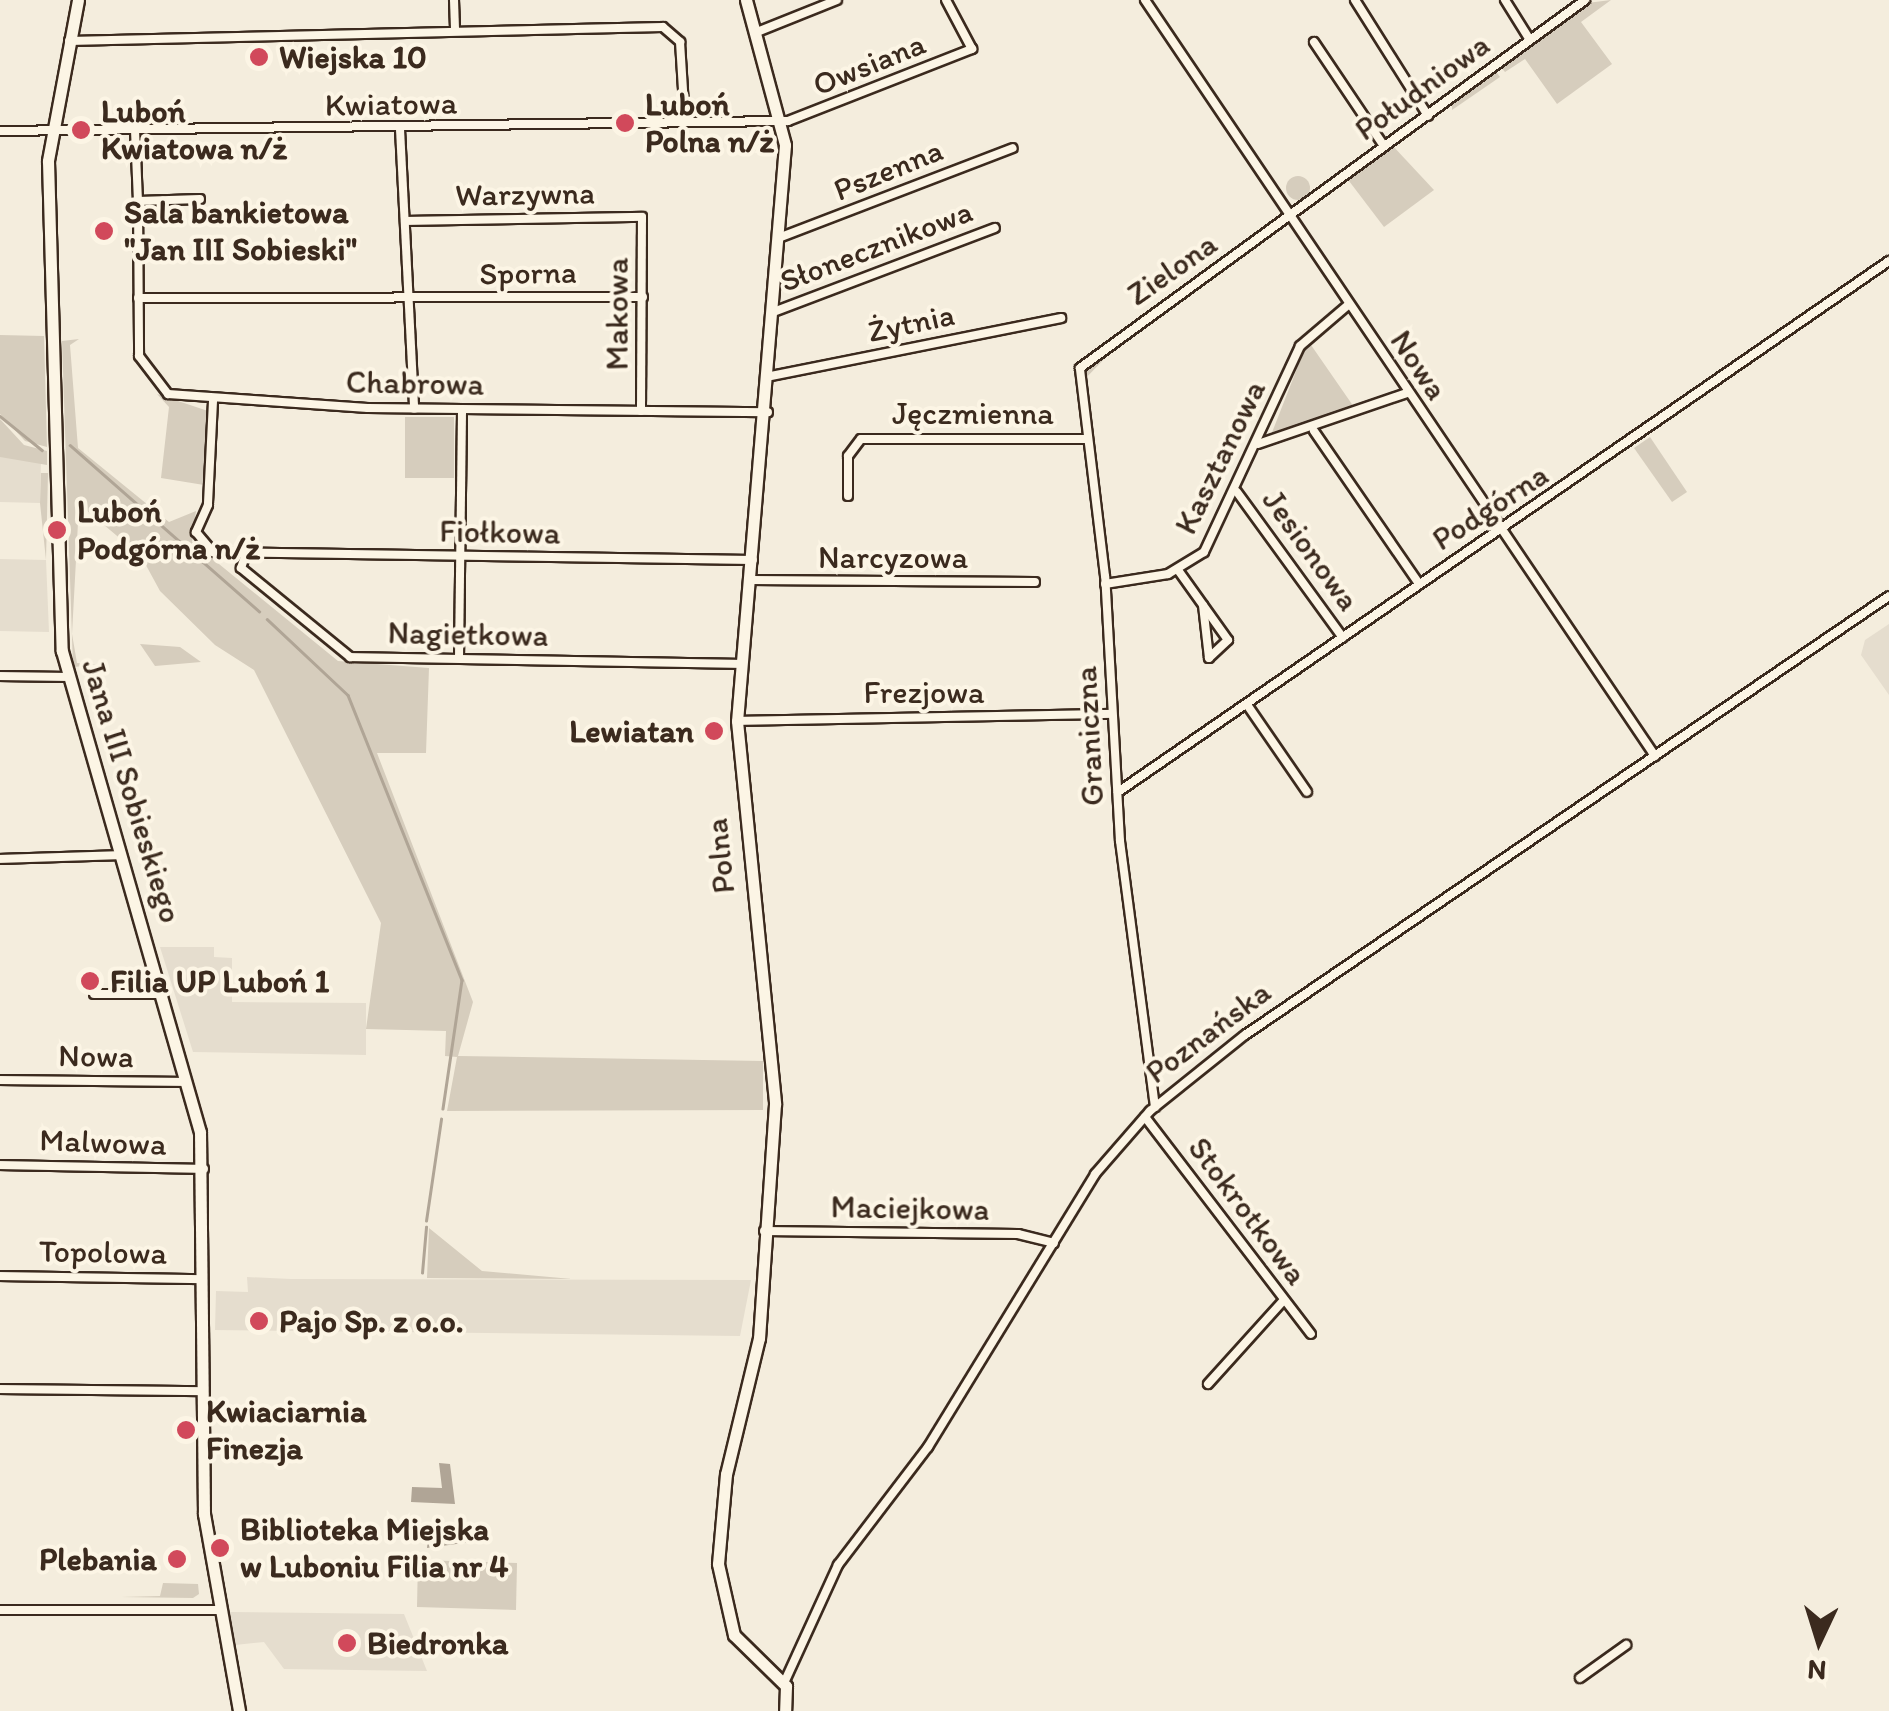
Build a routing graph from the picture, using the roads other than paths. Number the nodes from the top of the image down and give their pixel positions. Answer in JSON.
{"nodes":[{"id":1,"x":78,"y":0,"type":"edge"},
{"id":2,"x":454,"y":0,"type":"edge"},
{"id":3,"x":746,"y":0,"type":"edge"},
{"id":4,"x":837,"y":0,"type":"edge"},
{"id":5,"x":946,"y":0,"type":"edge"},
{"id":6,"x":1145,"y":0,"type":"edge"},
{"id":7,"x":1355,"y":0,"type":"edge"},
{"id":8,"x":1505,"y":0,"type":"edge"},
{"id":9,"x":1586,"y":0,"type":"edge"},
{"id":10,"x":455,"y":32,"type":"junction"},
{"id":11,"x":757,"y":32,"type":"junction"},
{"id":12,"x":1530,"y":40,"type":"junction"},
{"id":13,"x":68,"y":42,"type":"junction"},
{"id":14,"x":1314,"y":42,"type":"dead end"},
{"id":15,"x":1428,"y":116,"type":"junction"},
{"id":16,"x":783,"y":121,"type":"junction"},
{"id":17,"x":684,"y":122,"type":"junction"},
{"id":18,"x":400,"y":129,"type":"junction"},
{"id":19,"x":136,"y":130,"type":"junction"},
{"id":20,"x":50,"y":131,"type":"junction"},
{"id":21,"x":0,"y":132,"type":"edge"},
{"id":22,"x":1384,"y":146,"type":"junction"},
{"id":23,"x":1013,"y":148,"type":"dead end"},
{"id":24,"x":200,"y":200,"type":"dead end"},
{"id":25,"x":138,"y":201,"type":"junction"},
{"id":26,"x":1289,"y":215,"type":"junction"},
{"id":27,"x":642,"y":216,"type":"joint"},
{"id":28,"x":408,"y":221,"type":"junction"},
{"id":29,"x":995,"y":228,"type":"dead end"},
{"id":30,"x":780,"y":237,"type":"junction"},
{"id":31,"x":1889,"y":261,"type":"edge"},
{"id":32,"x":643,"y":297,"type":"junction"},
{"id":33,"x":138,"y":298,"type":"junction"},
{"id":34,"x":414,"y":300,"type":"junction"},
{"id":35,"x":1348,"y":305,"type":"junction"},
{"id":36,"x":776,"y":311,"type":"junction"},
{"id":37,"x":1061,"y":318,"type":"dead end"},
{"id":38,"x":1084,"y":362,"type":"joint"},
{"id":39,"x":771,"y":376,"type":"junction"},
{"id":40,"x":1407,"y":393,"type":"junction"},
{"id":41,"x":213,"y":401,"type":"junction"},
{"id":42,"x":414,"y":409,"type":"junction"},
{"id":43,"x":462,"y":410,"type":"junction"},
{"id":44,"x":641,"y":411,"type":"junction"},
{"id":45,"x":768,"y":412,"type":"junction"},
{"id":46,"x":1314,"y":431,"type":"junction"},
{"id":47,"x":1087,"y":439,"type":"junction"},
{"id":48,"x":1258,"y":444,"type":"junction"},
{"id":49,"x":1238,"y":492,"type":"junction"},
{"id":50,"x":848,"y":496,"type":"dead end"},
{"id":51,"x":1498,"y":529,"type":"junction"},
{"id":52,"x":246,"y":554,"type":"junction"},
{"id":53,"x":460,"y":556,"type":"junction"},
{"id":54,"x":753,"y":560,"type":"junction"},
{"id":55,"x":1178,"y":570,"type":"junction"},
{"id":56,"x":751,"y":580,"type":"junction"},
{"id":57,"x":1035,"y":582,"type":"dead end"},
{"id":58,"x":1106,"y":584,"type":"junction"},
{"id":59,"x":1419,"y":584,"type":"junction"},
{"id":60,"x":1889,"y":596,"type":"edge"},
{"id":61,"x":1203,"y":605,"type":"junction"},
{"id":62,"x":1343,"y":638,"type":"junction"},
{"id":63,"x":459,"y":658,"type":"junction"},
{"id":64,"x":741,"y":664,"type":"junction"},
{"id":65,"x":0,"y":676,"type":"edge"},
{"id":66,"x":65,"y":677,"type":"junction"},
{"id":67,"x":1248,"y":706,"type":"junction"},
{"id":68,"x":1112,"y":714,"type":"junction"},
{"id":69,"x":736,"y":721,"type":"junction"},
{"id":70,"x":1655,"y":756,"type":"junction"},
{"id":71,"x":1118,"y":792,"type":"junction"},
{"id":72,"x":1308,"y":792,"type":"dead end"},
{"id":73,"x":120,"y":855,"type":"junction"},
{"id":74,"x":0,"y":859,"type":"edge"},
{"id":75,"x":166,"y":993,"type":"junction"},
{"id":76,"x":94,"y":994,"type":"dead end"},
{"id":77,"x":0,"y":1080,"type":"edge"},
{"id":78,"x":190,"y":1082,"type":"junction"},
{"id":79,"x":1155,"y":1107,"type":"junction"},
{"id":80,"x":1145,"y":1117,"type":"junction"},
{"id":81,"x":0,"y":1165,"type":"edge"},
{"id":82,"x":204,"y":1169,"type":"junction"},
{"id":83,"x":764,"y":1230,"type":"junction"},
{"id":84,"x":1054,"y":1244,"type":"junction"},
{"id":85,"x":0,"y":1276,"type":"edge"},
{"id":86,"x":206,"y":1279,"type":"junction"},
{"id":87,"x":1284,"y":1300,"type":"junction"},
{"id":88,"x":1311,"y":1334,"type":"dead end"},
{"id":89,"x":1208,"y":1384,"type":"dead end"},
{"id":90,"x":0,"y":1388,"type":"edge"},
{"id":91,"x":204,"y":1391,"type":"junction"},
{"id":92,"x":0,"y":1610,"type":"edge"},
{"id":93,"x":220,"y":1610,"type":"junction"},
{"id":94,"x":1626,"y":1645,"type":"dead end"},
{"id":95,"x":1580,"y":1678,"type":"dead end"},
{"id":96,"x":784,"y":1683,"type":"junction"},
{"id":97,"x":240,"y":1711,"type":"edge"},
{"id":98,"x":785,"y":1711,"type":"edge"}],
"edges":[{"from":1,"to":13,"type":"street","name":"Jana III Sobieskiego"},
{"from":2,"to":10,"type":"street"},
{"from":3,"to":11,"type":"street","name":"Polna"},
{"from":4,"to":11,"type":"street"},
{"from":5,"to":16,"type":"street","name":"Owsiana"},
{"from":6,"to":26,"type":"street","name":"Nowa"},
{"from":7,"to":15,"type":"street"},
{"from":8,"to":12,"type":"street"},
{"from":9,"to":12,"type":"street","name":"Południowa"},
{"from":10,"to":13,"type":"street"},
{"from":10,"to":17,"type":"street"},
{"from":11,"to":16,"type":"street","name":"Polna"},
{"from":12,"to":15,"type":"street","name":"Południowa"},
{"from":13,"to":20,"type":"street","name":"Jana III Sobieskiego"},
{"from":14,"to":22,"type":"street"},
{"from":15,"to":22,"type":"street","name":"Południowa"},
{"from":16,"to":17,"type":"street","name":"Kwiatowa"},
{"from":16,"to":30,"type":"street","name":"Polna"},
{"from":17,"to":18,"type":"street","name":"Kwiatowa"},
{"from":18,"to":19,"type":"street","name":"Kwiatowa"},
{"from":18,"to":28,"type":"street"},
{"from":19,"to":20,"type":"street","name":"Kwiatowa"},
{"from":19,"to":25,"type":"street","name":"Chabrowa"},
{"from":20,"to":21,"type":"street","name":"Kwiatowa"},
{"from":20,"to":66,"type":"street","name":"Jana III Sobieskiego"},
{"from":22,"to":26,"type":"street","name":"Południowa"},
{"from":23,"to":30,"type":"street","name":"Pszenna"},
{"from":24,"to":25,"type":"street"},
{"from":25,"to":33,"type":"street","name":"Chabrowa"},
{"from":26,"to":35,"type":"street","name":"Nowa"},
{"from":26,"to":38,"type":"street","name":"Zielona"},
{"from":27,"to":28,"type":"street","name":"Warzywna"},
{"from":27,"to":32,"type":"street","name":"Makowa"},
{"from":28,"to":34,"type":"street"},
{"from":29,"to":36,"type":"street","name":"Słonecznikowa"},
{"from":30,"to":36,"type":"street","name":"Polna"},
{"from":31,"to":51,"type":"street","name":"Podgórna"},
{"from":32,"to":34,"type":"street","name":"Sporna"},
{"from":32,"to":44,"type":"street","name":"Makowa"},
{"from":33,"to":34,"type":"street","name":"Sporna"},
{"from":33,"to":41,"type":"street","name":"Chabrowa"},
{"from":34,"to":42,"type":"street"},
{"from":35,"to":40,"type":"street","name":"Nowa"},
{"from":35,"to":48,"type":"street","name":"Kasztanowa"},
{"from":36,"to":39,"type":"street","name":"Polna"},
{"from":37,"to":39,"type":"street","name":"Żytnia"},
{"from":38,"to":47,"type":"street","name":"Graniczna"},
{"from":39,"to":45,"type":"street","name":"Polna"},
{"from":40,"to":46,"type":"street"},
{"from":40,"to":51,"type":"street","name":"Nowa"},
{"from":41,"to":42,"type":"street","name":"Chabrowa"},
{"from":41,"to":52,"type":"street","name":"Fiołkowa"},
{"from":42,"to":43,"type":"street","name":"Chabrowa"},
{"from":43,"to":44,"type":"street","name":"Chabrowa"},
{"from":43,"to":53,"type":"street"},
{"from":44,"to":45,"type":"street","name":"Chabrowa"},
{"from":45,"to":54,"type":"street","name":"Polna"},
{"from":46,"to":48,"type":"street"},
{"from":46,"to":59,"type":"street"},
{"from":47,"to":50,"type":"street","name":"Jęczmienna"},
{"from":47,"to":58,"type":"street","name":"Graniczna"},
{"from":48,"to":49,"type":"street","name":"Kasztanowa"},
{"from":49,"to":55,"type":"street","name":"Kasztanowa"},
{"from":49,"to":62,"type":"street","name":"Jesionowa"},
{"from":51,"to":59,"type":"street","name":"Podgórna"},
{"from":51,"to":70,"type":"street","name":"Nowa"},
{"from":52,"to":53,"type":"street","name":"Fiołkowa"},
{"from":52,"to":63,"type":"street","name":"Nagietkowa"},
{"from":53,"to":54,"type":"street","name":"Fiołkowa"},
{"from":53,"to":63,"type":"street"},
{"from":54,"to":56,"type":"street","name":"Polna"},
{"from":55,"to":58,"type":"street","name":"Kasztanowa"},
{"from":55,"to":61,"type":"street"},
{"from":56,"to":57,"type":"street","name":"Narcyzowa"},
{"from":56,"to":64,"type":"street","name":"Polna"},
{"from":58,"to":68,"type":"street","name":"Graniczna"},
{"from":59,"to":62,"type":"street","name":"Podgórna"},
{"from":60,"to":70,"type":"street","name":"Poznańska"},
{"from":61,"to":61,"type":"street"},
{"from":62,"to":67,"type":"street","name":"Podgórna"},
{"from":63,"to":64,"type":"street","name":"Nagietkowa"},
{"from":64,"to":69,"type":"street","name":"Polna"},
{"from":65,"to":66,"type":"street"},
{"from":66,"to":73,"type":"street","name":"Jana III Sobieskiego"},
{"from":67,"to":71,"type":"street","name":"Podgórna"},
{"from":67,"to":72,"type":"street"},
{"from":68,"to":69,"type":"street","name":"Frezjowa"},
{"from":68,"to":71,"type":"street","name":"Graniczna"},
{"from":69,"to":83,"type":"street","name":"Polna"},
{"from":70,"to":79,"type":"street","name":"Poznańska"},
{"from":71,"to":79,"type":"street","name":"Graniczna"},
{"from":73,"to":74,"type":"street"},
{"from":73,"to":75,"type":"street","name":"Jana III Sobieskiego"},
{"from":75,"to":76,"type":"street"},
{"from":75,"to":78,"type":"street","name":"Jana III Sobieskiego"},
{"from":77,"to":78,"type":"street","name":"Nowa"},
{"from":78,"to":82,"type":"street","name":"Jana III Sobieskiego"},
{"from":79,"to":80,"type":"street","name":"Poznańska"},
{"from":80,"to":84,"type":"street","name":"Poznańska"},
{"from":80,"to":87,"type":"street","name":"Stokrotkowa"},
{"from":81,"to":82,"type":"street","name":"Malwowa"},
{"from":82,"to":86,"type":"street","name":"Jana III Sobieskiego"},
{"from":83,"to":84,"type":"street","name":"Maciejkowa"},
{"from":83,"to":96,"type":"street","name":"Polna"},
{"from":84,"to":96,"type":"street","name":"Poznańska"},
{"from":85,"to":86,"type":"street","name":"Topolowa"},
{"from":86,"to":91,"type":"street","name":"Jana III Sobieskiego"},
{"from":87,"to":88,"type":"street","name":"Stokrotkowa"},
{"from":87,"to":89,"type":"street"},
{"from":90,"to":91,"type":"street"},
{"from":91,"to":93,"type":"street","name":"Jana III Sobieskiego"},
{"from":92,"to":93,"type":"street"},
{"from":93,"to":97,"type":"street","name":"Jana III Sobieskiego"},
{"from":94,"to":95,"type":"street"},
{"from":96,"to":98,"type":"street","name":"Poznańska"}]}
